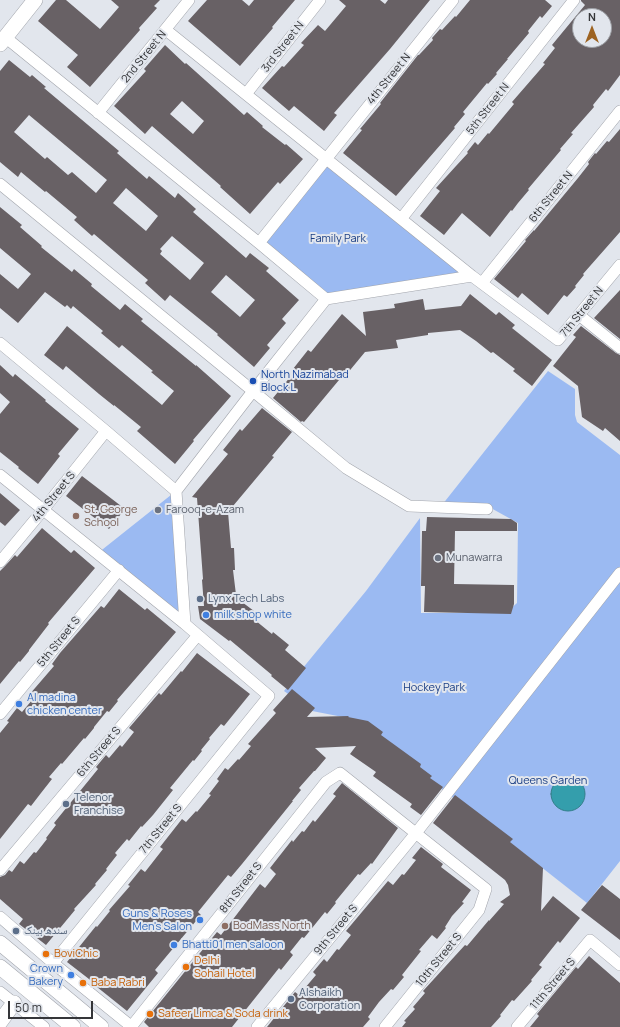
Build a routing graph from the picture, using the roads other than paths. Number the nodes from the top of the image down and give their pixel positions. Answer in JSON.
{"nodes":[{"id":1,"x":35,"y":0,"type":"edge"},
{"id":2,"x":189,"y":0,"type":"edge"},
{"id":3,"x":320,"y":0,"type":"edge"},
{"id":4,"x":453,"y":0,"type":"edge"},
{"id":5,"x":574,"y":0,"type":"edge"},
{"id":6,"x":166,"y":30,"type":"junction"},
{"id":7,"x":3,"y":40,"type":"edge"},
{"id":8,"x":246,"y":94,"type":"junction"},
{"id":9,"x":620,"y":110,"type":"edge"},
{"id":10,"x":98,"y":113,"type":"junction"},
{"id":11,"x":326,"y":158,"type":"junction"},
{"id":12,"x":0,"y":184,"type":"edge"},
{"id":13,"x":401,"y":218,"type":"junction"},
{"id":14,"x":259,"y":243,"type":"junction"},
{"id":15,"x":620,"y":265,"type":"edge"},
{"id":16,"x":472,"y":276,"type":"junction"},
{"id":17,"x":482,"y":283,"type":"junction"},
{"id":18,"x":326,"y":299,"type":"junction"},
{"id":19,"x":579,"y":316,"type":"junction"},
{"id":20,"x":0,"y":343,"type":"edge"},
{"id":21,"x":620,"y":348,"type":"edge"},
{"id":22,"x":253,"y":391,"type":"junction"},
{"id":23,"x":106,"y":431,"type":"junction"},
{"id":24,"x":0,"y":474,"type":"edge"},
{"id":25,"x":176,"y":491,"type":"junction"},
{"id":26,"x":487,"y":509,"type":"dead end"},
{"id":27,"x":44,"y":510,"type":"junction"},
{"id":28,"x":0,"y":562,"type":"edge"},
{"id":29,"x":119,"y":570,"type":"junction"},
{"id":30,"x":620,"y":573,"type":"edge"},
{"id":31,"x":185,"y":624,"type":"junction"},
{"id":32,"x":198,"y":635,"type":"junction"},
{"id":33,"x":0,"y":714,"type":"edge"},
{"id":34,"x":416,"y":833,"type":"junction"},
{"id":35,"x":0,"y":870,"type":"edge"},
{"id":36,"x":0,"y":918,"type":"edge"},
{"id":37,"x":0,"y":943,"type":"edge"},
{"id":38,"x":53,"y":963,"type":"junction"},
{"id":39,"x":620,"y":965,"type":"edge"},
{"id":40,"x":0,"y":967,"type":"edge"},
{"id":41,"x":0,"y":992,"type":"edge"},
{"id":42,"x":14,"y":1003,"type":"junction"},
{"id":43,"x":0,"y":1022,"type":"edge"},
{"id":44,"x":44,"y":1027,"type":"edge"},
{"id":45,"x":72,"y":1027,"type":"edge"},
{"id":46,"x":101,"y":1027,"type":"edge"},
{"id":47,"x":132,"y":1027,"type":"edge"},
{"id":48,"x":257,"y":1027,"type":"edge"},
{"id":49,"x":385,"y":1027,"type":"edge"},
{"id":50,"x":517,"y":1027,"type":"edge"}],
"edges":[{"from":1,"to":7,"type":"main road"},
{"from":2,"to":6,"type":"street","name":"2nd Street N"},
{"from":3,"to":8,"type":"street","name":"3rd Street N"},
{"from":4,"to":11,"type":"street","name":"4th Street N"},
{"from":5,"to":13,"type":"street","name":"5th Street N"},
{"from":6,"to":8,"type":"street"},
{"from":6,"to":10,"type":"street","name":"2nd Street N"},
{"from":7,"to":10,"type":"street"},
{"from":8,"to":11,"type":"street"},
{"from":9,"to":17,"type":"street","name":"6th Street N"},
{"from":10,"to":14,"type":"street"},
{"from":11,"to":13,"type":"street"},
{"from":11,"to":14,"type":"street","name":"4th Street N"},
{"from":12,"to":22,"type":"street"},
{"from":13,"to":16,"type":"street"},
{"from":14,"to":18,"type":"street"},
{"from":15,"to":19,"type":"street","name":"7th Street N"},
{"from":16,"to":17,"type":"street"},
{"from":16,"to":18,"type":"street"},
{"from":17,"to":19,"type":"street","name":"7th Street N"},
{"from":18,"to":22,"type":"street"},
{"from":19,"to":21,"type":"street"},
{"from":20,"to":23,"type":"street"},
{"from":22,"to":25,"type":"street"},
{"from":22,"to":26,"type":"street"},
{"from":23,"to":25,"type":"street"},
{"from":23,"to":27,"type":"street","name":"4th Street S"},
{"from":24,"to":27,"type":"street"},
{"from":25,"to":31,"type":"street"},
{"from":27,"to":28,"type":"street","name":"4th Street S"},
{"from":27,"to":29,"type":"street"},
{"from":29,"to":31,"type":"street"},
{"from":29,"to":33,"type":"street","name":"5th Street S"},
{"from":30,"to":34,"type":"street","name":"9th Street S"},
{"from":31,"to":32,"type":"street"},
{"from":32,"to":35,"type":"street","name":"6th Street S"},
{"from":32,"to":38,"type":"street","name":"7th Street S"},
{"from":34,"to":47,"type":"street","name":"8th Street S"},
{"from":34,"to":48,"type":"street","name":"9th Street S"},
{"from":34,"to":49,"type":"street","name":"10th Street S"},
{"from":36,"to":38,"type":"street"},
{"from":37,"to":46,"type":"main road"},
{"from":38,"to":47,"type":"street"},
{"from":39,"to":50,"type":"street","name":"11th Street S"},
{"from":40,"to":45,"type":"main road"},
{"from":41,"to":42,"type":"street"},
{"from":42,"to":43,"type":"main road"},
{"from":42,"to":44,"type":"street"}]}
